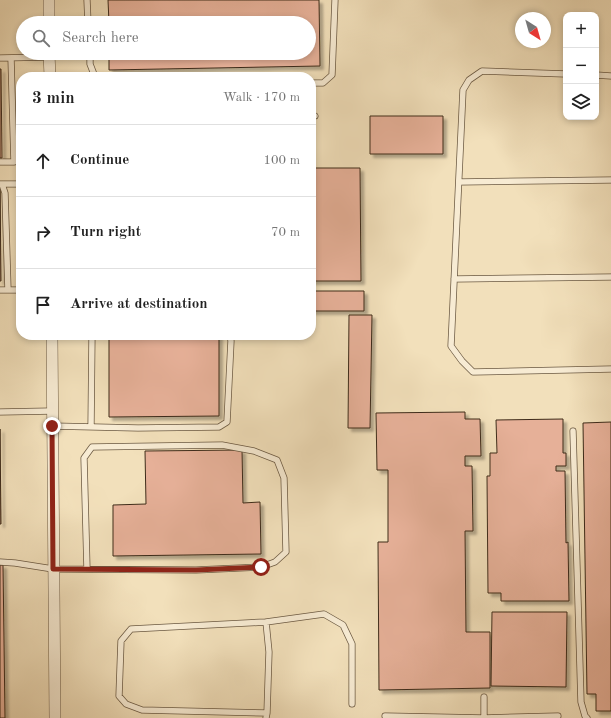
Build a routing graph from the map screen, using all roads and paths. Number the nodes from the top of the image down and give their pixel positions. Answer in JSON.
{"nodes":[{"id":1,"x":49,"y":0,"type":"edge"},
{"id":2,"x":87,"y":0,"type":"edge"},
{"id":3,"x":335,"y":0,"type":"edge"},
{"id":4,"x":49,"y":16,"type":"edge"},
{"id":5,"x":88,"y":16,"type":"edge"},
{"id":6,"x":0,"y":58,"type":"edge"},
{"id":7,"x":11,"y":58,"type":"junction"},
{"id":8,"x":16,"y":58,"type":"edge"},
{"id":9,"x":49,"y":60,"type":"edge"},
{"id":10,"x":90,"y":60,"type":"edge"},
{"id":11,"x":50,"y":72,"type":"edge"},
{"id":12,"x":93,"y":72,"type":"edge"},
{"id":13,"x":563,"y":74,"type":"edge"},
{"id":14,"x":599,"y":75,"type":"edge"},
{"id":15,"x":611,"y":76,"type":"edge"},
{"id":16,"x":316,"y":83,"type":"edge"},
{"id":17,"x":0,"y":162,"type":"edge"},
{"id":18,"x":611,"y":180,"type":"edge"},
{"id":19,"x":459,"y":182,"type":"junction"},
{"id":20,"x":1,"y":184,"type":"edge"},
{"id":21,"x":16,"y":184,"type":"edge"},
{"id":22,"x":611,"y":277,"type":"edge"},
{"id":23,"x":454,"y":279,"type":"junction"},
{"id":24,"x":0,"y":290,"type":"edge"},
{"id":25,"x":8,"y":290,"type":"junction"},
{"id":26,"x":16,"y":290,"type":"edge"},
{"id":27,"x":52,"y":340,"type":"edge"},
{"id":28,"x":92,"y":340,"type":"edge"},
{"id":29,"x":231,"y":340,"type":"edge"},
{"id":30,"x":611,"y":369,"type":"edge"},
{"id":31,"x":52,"y":411,"type":"junction"},
{"id":32,"x":0,"y":412,"type":"edge"},
{"id":33,"x":52,"y":426,"type":"junction"},
{"id":34,"x":91,"y":427,"type":"junction"},
{"id":35,"x":573,"y":431,"type":"dead end"},
{"id":36,"x":0,"y":562,"type":"edge"},
{"id":37,"x":53,"y":569,"type":"junction"},
{"id":38,"x":87,"y":569,"type":"junction"},
{"id":39,"x":266,"y":622,"type":"junction"},
{"id":40,"x":484,"y":697,"type":"dead end"},
{"id":41,"x":352,"y":704,"type":"dead end"},
{"id":42,"x":266,"y":716,"type":"edge"},
{"id":43,"x":385,"y":716,"type":"dead end"},
{"id":44,"x":558,"y":716,"type":"dead end"},
{"id":45,"x":55,"y":718,"type":"edge"},
{"id":46,"x":484,"y":718,"type":"edge"},
{"id":47,"x":587,"y":718,"type":"edge"}],
"edges":[{"from":1,"to":4,"type":"street"},
{"from":2,"to":5,"type":"lane"},
{"from":3,"to":16,"type":"lane"},
{"from":6,"to":7,"type":"lane"},
{"from":7,"to":8,"type":"lane"},
{"from":7,"to":17,"type":"lane"},
{"from":9,"to":11,"type":"street"},
{"from":10,"to":12,"type":"lane"},
{"from":13,"to":19,"type":"lane"},
{"from":14,"to":15,"type":"lane"},
{"from":18,"to":19,"type":"lane"},
{"from":19,"to":23,"type":"lane"},
{"from":20,"to":21,"type":"lane"},
{"from":20,"to":25,"type":"lane"},
{"from":22,"to":23,"type":"lane"},
{"from":23,"to":30,"type":"lane"},
{"from":24,"to":25,"type":"lane"},
{"from":25,"to":26,"type":"lane"},
{"from":27,"to":31,"type":"street"},
{"from":28,"to":34,"type":"lane"},
{"from":29,"to":34,"type":"lane"},
{"from":31,"to":32,"type":"lane"},
{"from":31,"to":33,"type":"street"},
{"from":33,"to":34,"type":"lane"},
{"from":33,"to":37,"type":"street"},
{"from":35,"to":47,"type":"lane"},
{"from":36,"to":37,"type":"lane"},
{"from":37,"to":38,"type":"lane"},
{"from":37,"to":45,"type":"street"},
{"from":38,"to":38,"type":"lane"},
{"from":39,"to":41,"type":"lane"},
{"from":39,"to":42,"type":"lane"},
{"from":39,"to":42,"type":"lane"},
{"from":40,"to":46,"type":"lane"},
{"from":43,"to":46,"type":"lane"},
{"from":44,"to":46,"type":"lane"}]}
